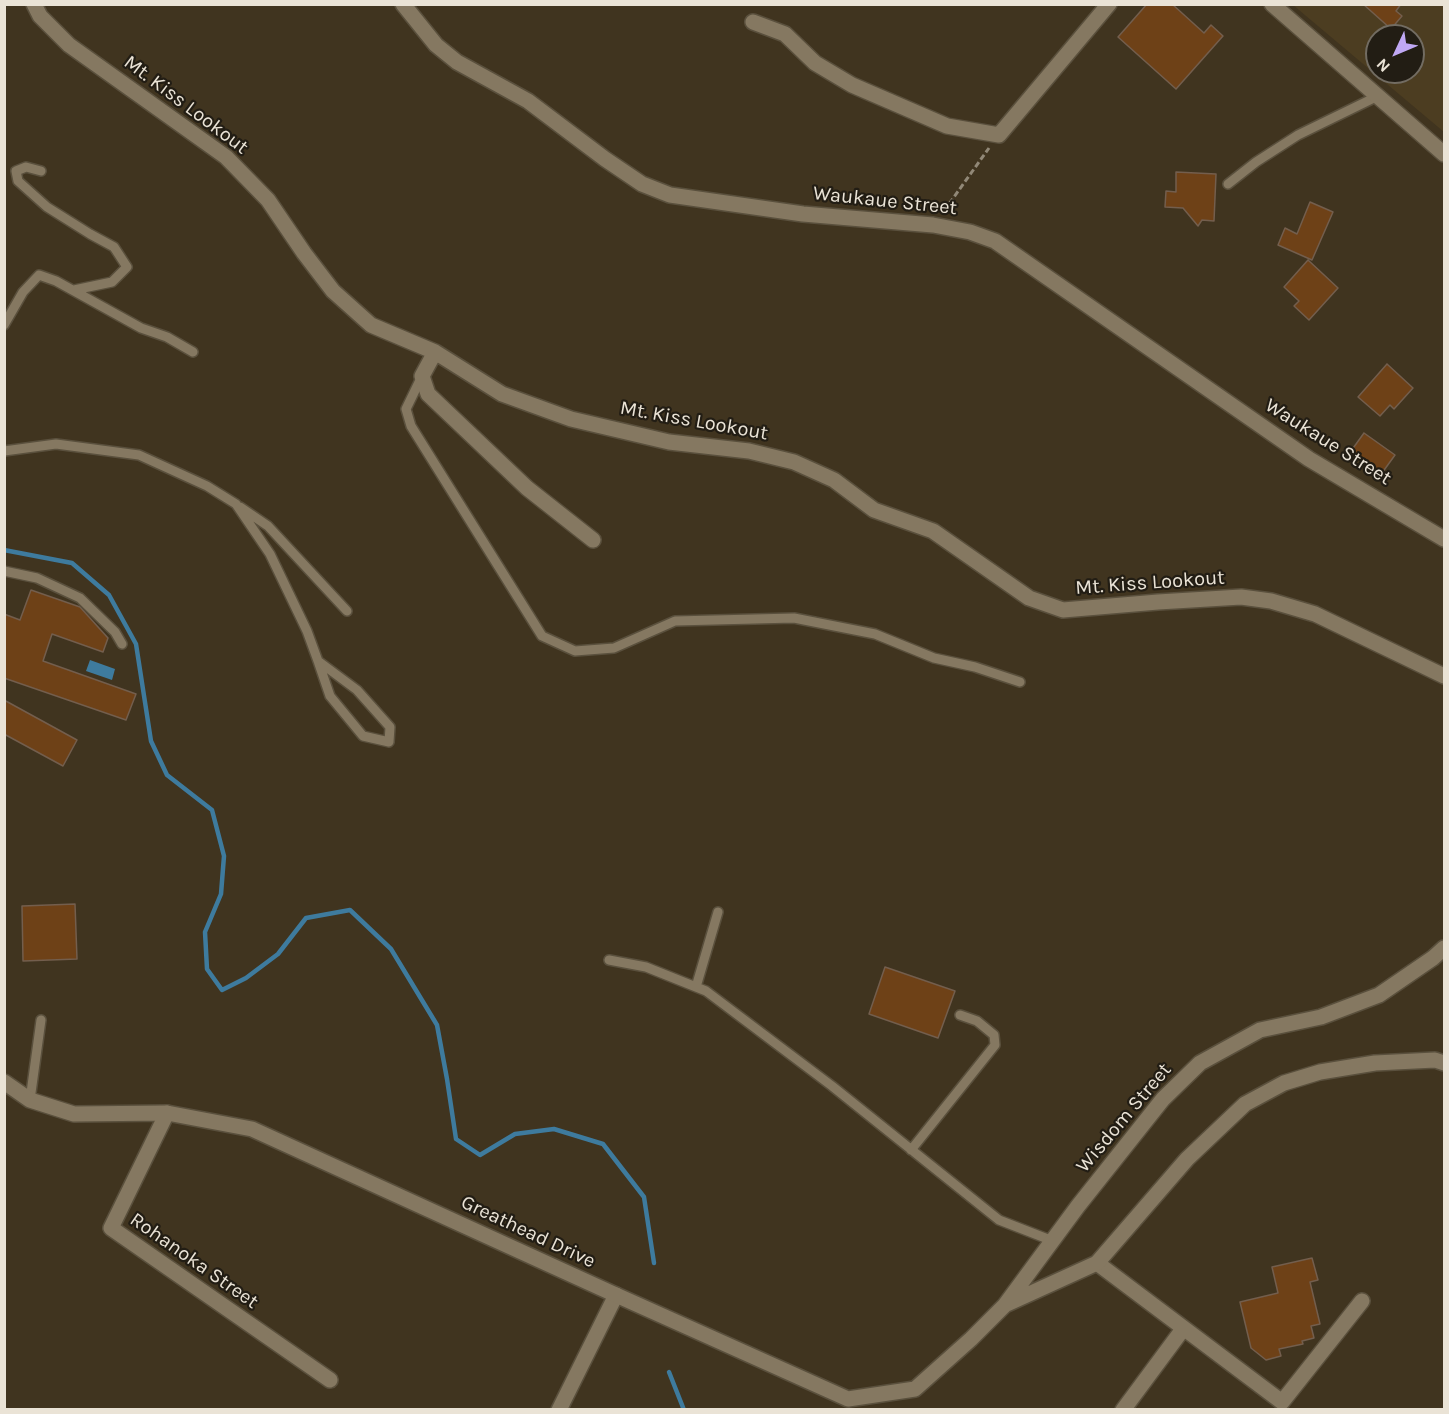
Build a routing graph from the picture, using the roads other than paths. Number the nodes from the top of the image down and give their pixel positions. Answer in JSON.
{"nodes":[{"id":1,"x":34,"y":4,"type":"edge"},
{"id":2,"x":403,"y":4,"type":"edge"},
{"id":3,"x":1109,"y":4,"type":"edge"},
{"id":4,"x":1272,"y":4,"type":"edge"},
{"id":5,"x":753,"y":22,"type":"dead end"},
{"id":6,"x":1378,"y":96,"type":"junction"},
{"id":7,"x":1444,"y":154,"type":"edge"},
{"id":8,"x":41,"y":171,"type":"dead end"},
{"id":9,"x":1228,"y":184,"type":"dead end"},
{"id":10,"x":74,"y":290,"type":"junction"},
{"id":11,"x":4,"y":325,"type":"edge"},
{"id":12,"x":193,"y":352,"type":"dead end"},
{"id":13,"x":435,"y":352,"type":"junction"},
{"id":14,"x":423,"y":376,"type":"junction"},
{"id":15,"x":4,"y":451,"type":"edge"},
{"id":16,"x":236,"y":504,"type":"junction"},
{"id":17,"x":1444,"y":539,"type":"edge"},
{"id":18,"x":593,"y":540,"type":"dead end"},
{"id":19,"x":4,"y":571,"type":"edge"},
{"id":20,"x":347,"y":612,"type":"dead end"},
{"id":21,"x":122,"y":644,"type":"dead end"},
{"id":22,"x":318,"y":661,"type":"junction"},
{"id":23,"x":1444,"y":676,"type":"edge"},
{"id":24,"x":1020,"y":682,"type":"dead end"},
{"id":25,"x":718,"y":912,"type":"dead end"},
{"id":26,"x":1444,"y":948,"type":"edge"},
{"id":27,"x":609,"y":960,"type":"dead end"},
{"id":28,"x":696,"y":987,"type":"junction"},
{"id":29,"x":960,"y":1015,"type":"dead end"},
{"id":30,"x":41,"y":1020,"type":"dead end"},
{"id":31,"x":1444,"y":1063,"type":"edge"},
{"id":32,"x":4,"y":1082,"type":"edge"},
{"id":33,"x":30,"y":1100,"type":"junction"},
{"id":34,"x":167,"y":1113,"type":"junction"},
{"id":35,"x":911,"y":1150,"type":"junction"},
{"id":36,"x":1053,"y":1240,"type":"junction"},
{"id":37,"x":1096,"y":1263,"type":"junction"},
{"id":38,"x":616,"y":1295,"type":"junction"},
{"id":39,"x":1362,"y":1301,"type":"dead end"},
{"id":40,"x":1005,"y":1305,"type":"junction"},
{"id":41,"x":1183,"y":1329,"type":"junction"},
{"id":42,"x":330,"y":1380,"type":"dead end"},
{"id":43,"x":559,"y":1410,"type":"edge"},
{"id":44,"x":1122,"y":1410,"type":"edge"}],
"edges":[{"from":1,"to":13,"type":"street","name":"Mt. Kiss Lookout"},
{"from":2,"to":17,"type":"street","name":"Waukaue Street"},
{"from":3,"to":5,"type":"street"},
{"from":4,"to":6,"type":"street"},
{"from":6,"to":7,"type":"street"},
{"from":6,"to":9,"type":"lane"},
{"from":8,"to":10,"type":"lane"},
{"from":10,"to":11,"type":"lane"},
{"from":10,"to":12,"type":"lane"},
{"from":13,"to":14,"type":"street"},
{"from":13,"to":23,"type":"street","name":"Mt. Kiss Lookout"},
{"from":14,"to":18,"type":"street"},
{"from":14,"to":24,"type":"lane"},
{"from":15,"to":16,"type":"lane"},
{"from":16,"to":20,"type":"lane"},
{"from":16,"to":22,"type":"lane"},
{"from":19,"to":21,"type":"lane"},
{"from":22,"to":22,"type":"lane"},
{"from":25,"to":28,"type":"lane"},
{"from":26,"to":36,"type":"street","name":"Wisdom Street"},
{"from":27,"to":28,"type":"lane"},
{"from":28,"to":35,"type":"lane"},
{"from":29,"to":35,"type":"lane"},
{"from":30,"to":33,"type":"lane"},
{"from":31,"to":37,"type":"street"},
{"from":32,"to":33,"type":"street","name":"Greathead Drive"},
{"from":33,"to":34,"type":"street","name":"Greathead Drive"},
{"from":34,"to":38,"type":"street","name":"Greathead Drive"},
{"from":34,"to":42,"type":"street","name":"Rohanoka Street"},
{"from":35,"to":36,"type":"lane"},
{"from":36,"to":40,"type":"street","name":"Wisdom Street"},
{"from":37,"to":40,"type":"street"},
{"from":37,"to":41,"type":"street"},
{"from":38,"to":40,"type":"street","name":"Greathead Drive"},
{"from":38,"to":43,"type":"street"},
{"from":39,"to":41,"type":"street"},
{"from":41,"to":44,"type":"street"}]}
